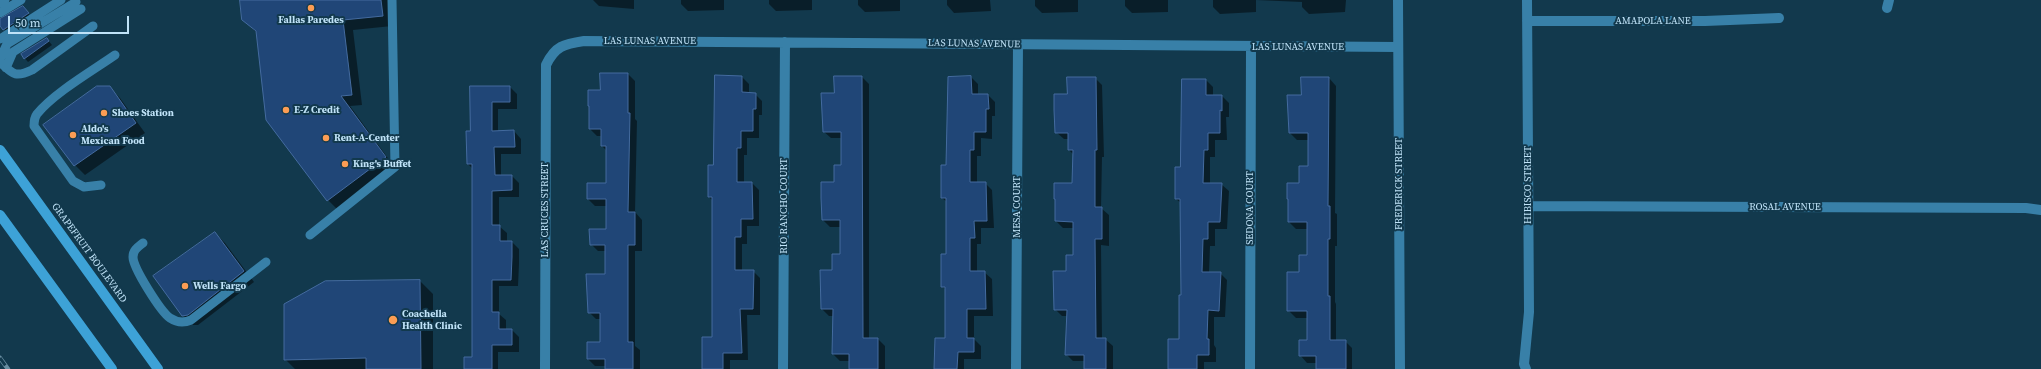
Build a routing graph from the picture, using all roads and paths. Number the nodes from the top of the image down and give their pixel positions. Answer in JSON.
{"nodes":[{"id":1,"x":5,"y":0,"type":"edge"},
{"id":2,"x":21,"y":0,"type":"edge"},
{"id":3,"x":61,"y":0,"type":"edge"},
{"id":4,"x":392,"y":0,"type":"edge"},
{"id":5,"x":1398,"y":0,"type":"edge"},
{"id":6,"x":1527,"y":0,"type":"edge"},
{"id":7,"x":0,"y":3,"type":"edge"},
{"id":8,"x":0,"y":13,"type":"edge"},
{"id":9,"x":1779,"y":18,"type":"dead end"},
{"id":10,"x":1527,"y":21,"type":"junction"},
{"id":11,"x":93,"y":26,"type":"dead end"},
{"id":12,"x":0,"y":39,"type":"edge"},
{"id":13,"x":785,"y":42,"type":"junction"},
{"id":14,"x":1018,"y":44,"type":"junction"},
{"id":15,"x":1251,"y":47,"type":"junction"},
{"id":16,"x":1398,"y":47,"type":"junction"},
{"id":17,"x":552,"y":52,"type":"joint"},
{"id":18,"x":115,"y":55,"type":"dead end"},
{"id":19,"x":0,"y":59,"type":"edge"},
{"id":20,"x":3,"y":65,"type":"edge"},
{"id":21,"x":0,"y":150,"type":"edge"},
{"id":22,"x":101,"y":185,"type":"dead end"},
{"id":23,"x":1528,"y":206,"type":"junction"},
{"id":24,"x":2041,"y":210,"type":"edge"},
{"id":25,"x":0,"y":215,"type":"edge"},
{"id":26,"x":310,"y":235,"type":"dead end"},
{"id":27,"x":144,"y":243,"type":"dead end"},
{"id":28,"x":266,"y":262,"type":"dead end"},
{"id":29,"x":112,"y":369,"type":"edge"},
{"id":30,"x":158,"y":369,"type":"edge"},
{"id":31,"x":545,"y":369,"type":"edge"},
{"id":32,"x":783,"y":369,"type":"edge"},
{"id":33,"x":1016,"y":369,"type":"edge"},
{"id":34,"x":1250,"y":369,"type":"edge"},
{"id":35,"x":1400,"y":369,"type":"edge"},
{"id":36,"x":1526,"y":369,"type":"edge"}],
"edges":[{"from":1,"to":7,"type":"lane"},
{"from":2,"to":8,"type":"lane"},
{"from":3,"to":12,"type":"lane"},
{"from":4,"to":26,"type":"lane"},
{"from":5,"to":16,"type":"street","name":"FREDERICK STREET"},
{"from":6,"to":10,"type":"street","name":"HIBISCO STREET"},
{"from":9,"to":10,"type":"street","name":"AMAPOLA LANE"},
{"from":10,"to":23,"type":"street","name":"HIBISCO STREET"},
{"from":11,"to":20,"type":"lane"},
{"from":13,"to":14,"type":"street","name":"LAS LUNAS AVENUE"},
{"from":13,"to":17,"type":"street","name":"LAS LUNAS AVENUE"},
{"from":13,"to":32,"type":"street","name":"RIO RANCHO COURT"},
{"from":14,"to":15,"type":"street","name":"LAS LUNAS AVENUE"},
{"from":14,"to":33,"type":"street","name":"MESA COURT"},
{"from":15,"to":16,"type":"street","name":"LAS LUNAS AVENUE"},
{"from":15,"to":34,"type":"street","name":"SEDONA COURT"},
{"from":16,"to":35,"type":"street","name":"FREDERICK STREET"},
{"from":17,"to":31,"type":"street","name":"LAS CRUCES STREET"},
{"from":18,"to":22,"type":"lane"},
{"from":19,"to":20,"type":"lane"},
{"from":21,"to":30,"type":"main road","name":"GRAPEFRUIT BOULEVARD"},
{"from":23,"to":24,"type":"street","name":"ROSAL AVENUE"},
{"from":23,"to":36,"type":"street","name":"HIBISCO STREET"},
{"from":25,"to":29,"type":"main road"},
{"from":27,"to":28,"type":"lane"}]}
